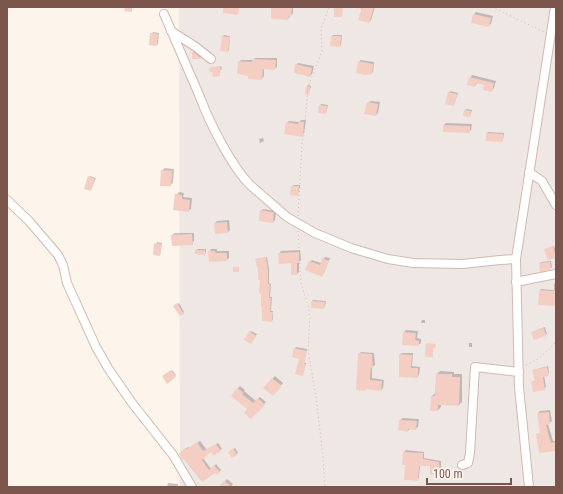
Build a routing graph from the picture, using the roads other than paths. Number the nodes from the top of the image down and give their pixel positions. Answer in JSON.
{"nodes":[{"id":1,"x":555,"y":7,"type":"edge"},
{"id":2,"x":164,"y":14,"type":"dead end"},
{"id":3,"x":171,"y":30,"type":"junction"},
{"id":4,"x":211,"y":59,"type":"dead end"},
{"id":5,"x":529,"y":172,"type":"junction"},
{"id":6,"x":7,"y":200,"type":"edge"},
{"id":7,"x":556,"y":205,"type":"edge"},
{"id":8,"x":516,"y":259,"type":"junction"},
{"id":9,"x":556,"y":274,"type":"edge"},
{"id":10,"x":516,"y":282,"type":"junction"},
{"id":11,"x":519,"y":370,"type":"junction"},
{"id":12,"x":462,"y":465,"type":"dead end"},
{"id":13,"x":192,"y":487,"type":"edge"},
{"id":14,"x":529,"y":487,"type":"edge"}],
"edges":[{"from":1,"to":5,"type":"street"},
{"from":2,"to":3,"type":"street"},
{"from":3,"to":4,"type":"street"},
{"from":3,"to":8,"type":"street"},
{"from":5,"to":7,"type":"street"},
{"from":5,"to":8,"type":"street"},
{"from":6,"to":13,"type":"street"},
{"from":8,"to":10,"type":"street"},
{"from":9,"to":10,"type":"street"},
{"from":10,"to":11,"type":"street"},
{"from":11,"to":12,"type":"street"},
{"from":11,"to":14,"type":"street"}]}
